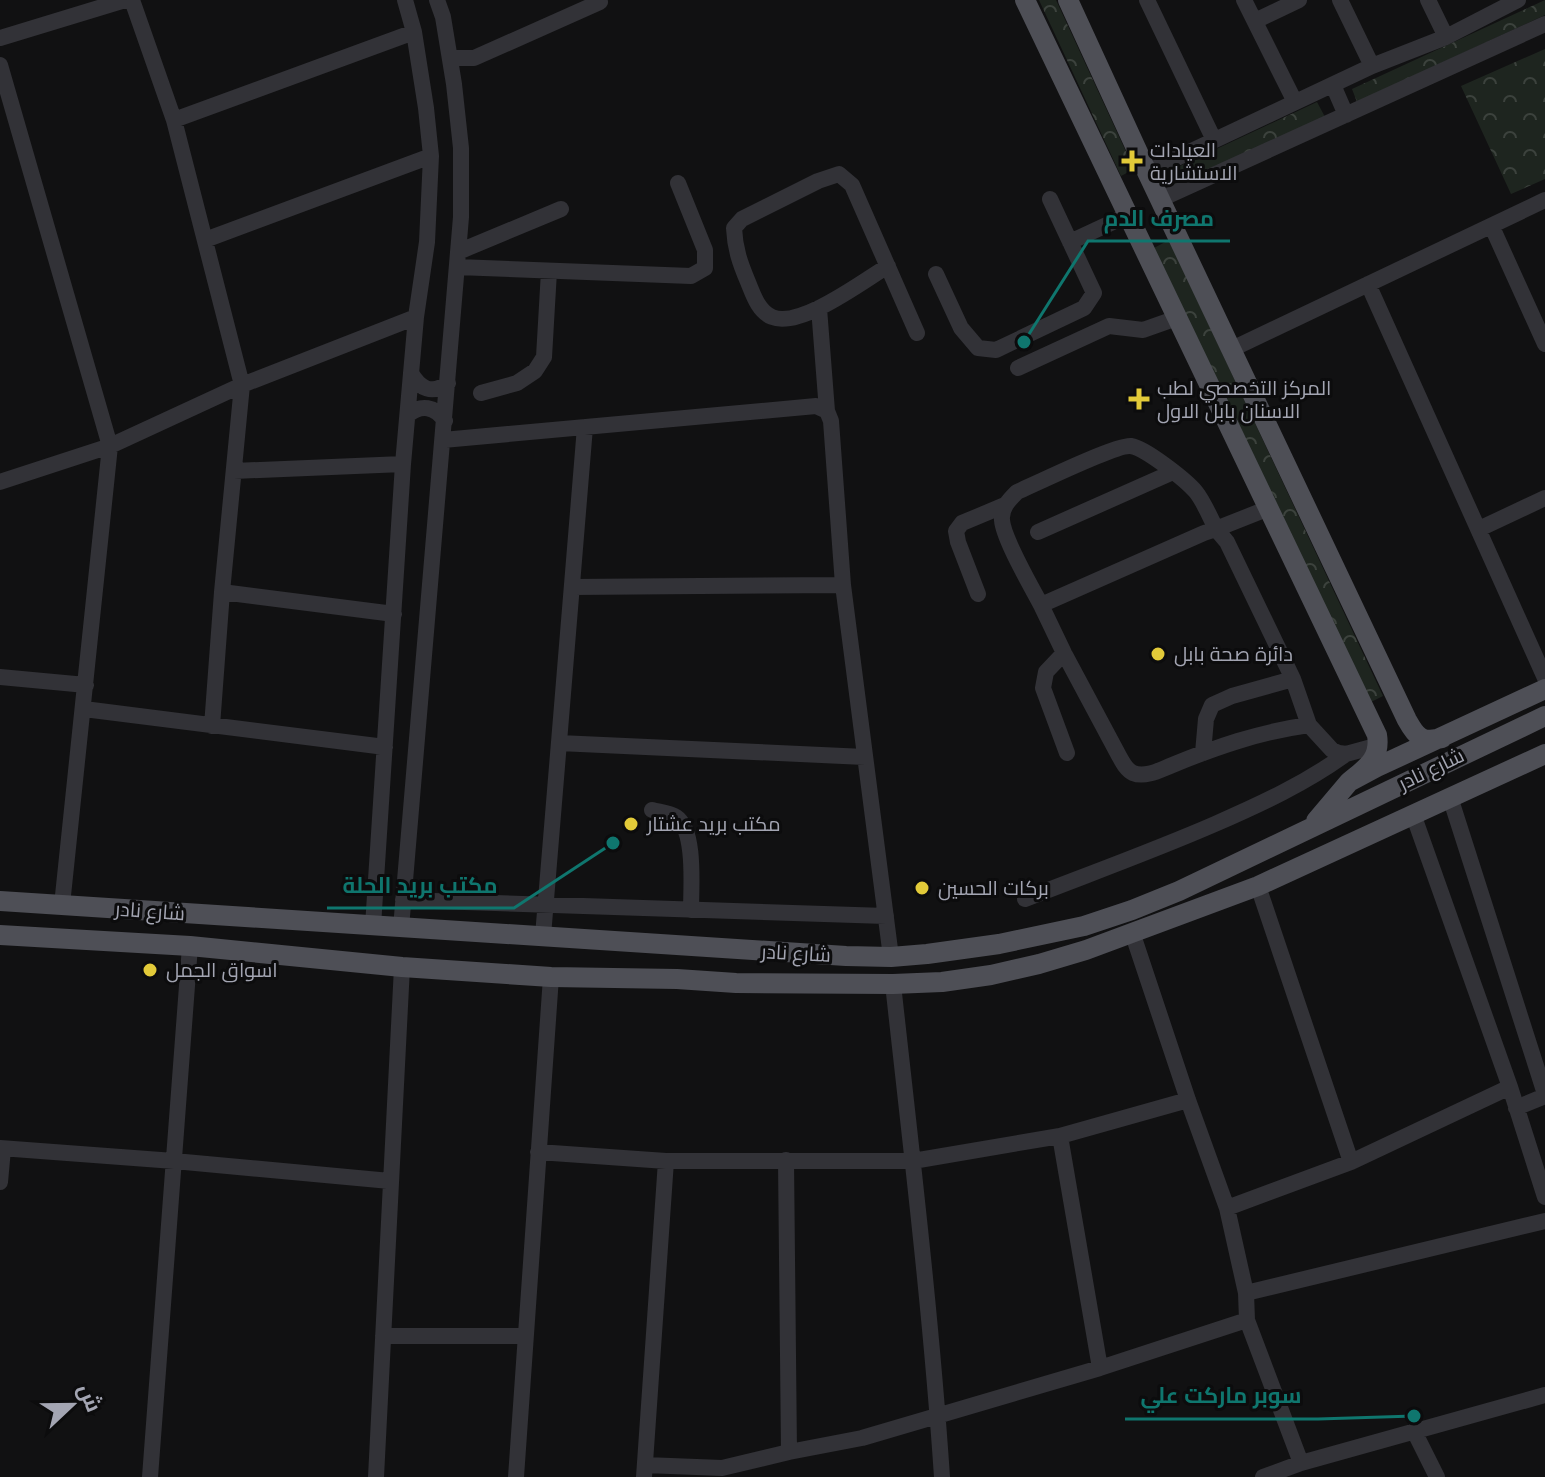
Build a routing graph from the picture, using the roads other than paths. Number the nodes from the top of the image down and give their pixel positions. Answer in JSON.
{"nodes":[{"id":1,"x":125,"y":0,"type":"edge"},
{"id":2,"x":132,"y":0,"type":"edge"},
{"id":3,"x":405,"y":0,"type":"edge"},
{"id":4,"x":437,"y":0,"type":"edge"},
{"id":5,"x":1025,"y":0,"type":"edge"},
{"id":6,"x":1147,"y":0,"type":"edge"},
{"id":7,"x":1244,"y":0,"type":"edge"},
{"id":8,"x":1299,"y":0,"type":"edge"},
{"id":9,"x":1340,"y":0,"type":"edge"},
{"id":10,"x":1428,"y":0,"type":"edge"},
{"id":11,"x":1518,"y":0,"type":"edge"},
{"id":12,"x":1072,"y":1,"type":"edge"},
{"id":13,"x":600,"y":2,"type":"dead end"},
{"id":14,"x":1255,"y":21,"type":"junction"},
{"id":15,"x":1545,"y":24,"type":"edge"},
{"id":16,"x":414,"y":32,"type":"junction"},
{"id":17,"x":1446,"y":37,"type":"junction"},
{"id":18,"x":0,"y":38,"type":"edge"},
{"id":19,"x":450,"y":58,"type":"junction"},
{"id":20,"x":0,"y":65,"type":"edge"},
{"id":21,"x":1372,"y":66,"type":"junction"},
{"id":22,"x":1333,"y":85,"type":"junction"},
{"id":23,"x":1295,"y":102,"type":"junction"},
{"id":24,"x":1346,"y":115,"type":"junction"},
{"id":25,"x":174,"y":120,"type":"junction"},
{"id":26,"x":1214,"y":140,"type":"junction"},
{"id":27,"x":431,"y":156,"type":"junction"},
{"id":28,"x":1147,"y":172,"type":"junction"},
{"id":29,"x":678,"y":183,"type":"dead end"},
{"id":30,"x":1050,"y":199,"type":"dead end"},
{"id":31,"x":1161,"y":199,"type":"junction"},
{"id":32,"x":1545,"y":200,"type":"edge"},
{"id":33,"x":561,"y":209,"type":"dead end"},
{"id":34,"x":1128,"y":215,"type":"junction"},
{"id":35,"x":1492,"y":227,"type":"junction"},
{"id":36,"x":205,"y":240,"type":"junction"},
{"id":37,"x":1070,"y":242,"type":"junction"},
{"id":38,"x":457,"y":259,"type":"junction"},
{"id":39,"x":888,"y":266,"type":"junction"},
{"id":40,"x":549,"y":271,"type":"junction"},
{"id":41,"x":936,"y":274,"type":"dead end"},
{"id":42,"x":1368,"y":284,"type":"junction"},
{"id":43,"x":819,"y":308,"type":"junction"},
{"id":44,"x":416,"y":317,"type":"junction"},
{"id":45,"x":1177,"y":318,"type":"junction"},
{"id":46,"x":917,"y":333,"type":"dead end"},
{"id":47,"x":1545,"y":344,"type":"edge"},
{"id":48,"x":1232,"y":349,"type":"junction"},
{"id":49,"x":1018,"y":368,"type":"dead end"},
{"id":50,"x":411,"y":373,"type":"junction"},
{"id":51,"x":448,"y":383,"type":"junction"},
{"id":52,"x":242,"y":385,"type":"junction"},
{"id":53,"x":481,"y":393,"type":"dead end"},
{"id":54,"x":827,"y":411,"type":"junction"},
{"id":55,"x":408,"y":415,"type":"junction"},
{"id":56,"x":445,"y":421,"type":"junction"},
{"id":57,"x":585,"y":427,"type":"junction"},
{"id":58,"x":443,"y":440,"type":"junction"},
{"id":59,"x":110,"y":446,"type":"junction"},
{"id":60,"x":403,"y":464,"type":"junction"},
{"id":61,"x":234,"y":471,"type":"junction"},
{"id":62,"x":1173,"y":472,"type":"junction"},
{"id":63,"x":0,"y":482,"type":"edge"},
{"id":64,"x":1545,"y":498,"type":"edge"},
{"id":65,"x":1005,"y":505,"type":"junction"},
{"id":66,"x":1269,"y":508,"type":"junction"},
{"id":67,"x":1216,"y":529,"type":"junction"},
{"id":68,"x":1479,"y":529,"type":"junction"},
{"id":69,"x":1038,"y":532,"type":"dead end"},
{"id":70,"x":843,"y":585,"type":"junction"},
{"id":71,"x":572,"y":587,"type":"junction"},
{"id":72,"x":222,"y":592,"type":"junction"},
{"id":73,"x":978,"y":594,"type":"dead end"},
{"id":74,"x":1041,"y":605,"type":"junction"},
{"id":75,"x":394,"y":614,"type":"junction"},
{"id":76,"x":1064,"y":653,"type":"junction"},
{"id":77,"x":0,"y":677,"type":"edge"},
{"id":78,"x":1545,"y":678,"type":"edge"},
{"id":79,"x":1293,"y":679,"type":"junction"},
{"id":80,"x":86,"y":685,"type":"junction"},
{"id":81,"x":1545,"y":689,"type":"edge"},
{"id":82,"x":1396,"y":695,"type":"junction"},
{"id":83,"x":84,"y":709,"type":"junction"},
{"id":84,"x":1365,"y":709,"type":"junction"},
{"id":85,"x":1545,"y":716,"type":"edge"},
{"id":86,"x":1309,"y":725,"type":"junction"},
{"id":87,"x":212,"y":726,"type":"junction"},
{"id":88,"x":1442,"y":738,"type":"junction"},
{"id":89,"x":559,"y":743,"type":"junction"},
{"id":90,"x":1379,"y":745,"type":"junction"},
{"id":91,"x":385,"y":747,"type":"junction"},
{"id":92,"x":1067,"y":753,"type":"dead end"},
{"id":93,"x":1203,"y":753,"type":"junction"},
{"id":94,"x":1346,"y":754,"type":"junction"},
{"id":95,"x":1545,"y":754,"type":"edge"},
{"id":96,"x":865,"y":757,"type":"junction"},
{"id":97,"x":1349,"y":782,"type":"junction"},
{"id":98,"x":1450,"y":797,"type":"junction"},
{"id":99,"x":652,"y":810,"type":"dead end"},
{"id":100,"x":1413,"y":814,"type":"junction"},
{"id":101,"x":1293,"y":835,"type":"junction"},
{"id":102,"x":1258,"y":886,"type":"junction"},
{"id":103,"x":375,"y":887,"type":"junction"},
{"id":104,"x":404,"y":896,"type":"junction"},
{"id":105,"x":1025,"y":899,"type":"dead end"},
{"id":106,"x":0,"y":901,"type":"edge"},
{"id":107,"x":546,"y":904,"type":"junction"},
{"id":108,"x":62,"y":905,"type":"junction"},
{"id":109,"x":691,"y":910,"type":"junction"},
{"id":110,"x":886,"y":916,"type":"junction"},
{"id":111,"x":373,"y":926,"type":"junction"},
{"id":112,"x":401,"y":928,"type":"junction"},
{"id":113,"x":1132,"y":932,"type":"junction"},
{"id":114,"x":0,"y":935,"type":"edge"},
{"id":115,"x":543,"y":936,"type":"junction"},
{"id":116,"x":678,"y":945,"type":"junction"},
{"id":117,"x":190,"y":946,"type":"junction"},
{"id":118,"x":739,"y":950,"type":"junction"},
{"id":119,"x":891,"y":957,"type":"junction"},
{"id":120,"x":402,"y":967,"type":"junction"},
{"id":121,"x":551,"y":977,"type":"junction"},
{"id":122,"x":677,"y":979,"type":"junction"},
{"id":123,"x":736,"y":983,"type":"junction"},
{"id":124,"x":893,"y":984,"type":"junction"},
{"id":125,"x":1543,"y":1075,"type":"edge"},
{"id":126,"x":1510,"y":1087,"type":"junction"},
{"id":127,"x":1545,"y":1095,"type":"edge"},
{"id":128,"x":1188,"y":1100,"type":"junction"},
{"id":129,"x":1516,"y":1108,"type":"junction"},
{"id":130,"x":1060,"y":1136,"type":"junction"},
{"id":131,"x":2,"y":1148,"type":"edge"},
{"id":132,"x":538,"y":1152,"type":"junction"},
{"id":133,"x":786,"y":1160,"type":"junction"},
{"id":134,"x":174,"y":1161,"type":"junction"},
{"id":135,"x":666,"y":1161,"type":"junction"},
{"id":136,"x":913,"y":1161,"type":"junction"},
{"id":137,"x":1351,"y":1162,"type":"junction"},
{"id":138,"x":390,"y":1181,"type":"junction"},
{"id":139,"x":0,"y":1182,"type":"edge"},
{"id":140,"x":1545,"y":1197,"type":"edge"},
{"id":141,"x":1227,"y":1208,"type":"junction"},
{"id":142,"x":1545,"y":1221,"type":"edge"},
{"id":143,"x":1246,"y":1293,"type":"junction"},
{"id":144,"x":1247,"y":1320,"type":"junction"},
{"id":145,"x":383,"y":1336,"type":"junction"},
{"id":146,"x":524,"y":1336,"type":"junction"},
{"id":147,"x":1100,"y":1368,"type":"junction"},
{"id":148,"x":1545,"y":1395,"type":"edge"},
{"id":149,"x":938,"y":1417,"type":"junction"},
{"id":150,"x":1414,"y":1431,"type":"junction"},
{"id":151,"x":789,"y":1452,"type":"junction"},
{"id":152,"x":1301,"y":1463,"type":"junction"},
{"id":153,"x":644,"y":1471,"type":"edge"},
{"id":154,"x":150,"y":1477,"type":"edge"},
{"id":155,"x":376,"y":1477,"type":"edge"},
{"id":156,"x":516,"y":1477,"type":"edge"},
{"id":157,"x":942,"y":1477,"type":"edge"},
{"id":158,"x":1263,"y":1477,"type":"edge"},
{"id":159,"x":1437,"y":1477,"type":"edge"}],
"edges":[{"from":1,"to":18,"type":"street"},
{"from":2,"to":25,"type":"street"},
{"from":3,"to":16,"type":"street"},
{"from":4,"to":19,"type":"street"},
{"from":5,"to":34,"type":"main road"},
{"from":6,"to":26,"type":"street"},
{"from":7,"to":14,"type":"street"},
{"from":8,"to":14,"type":"street"},
{"from":9,"to":21,"type":"street"},
{"from":10,"to":17,"type":"street"},
{"from":11,"to":17,"type":"street"},
{"from":12,"to":28,"type":"main road"},
{"from":13,"to":19,"type":"street"},
{"from":14,"to":23,"type":"street"},
{"from":15,"to":24,"type":"street"},
{"from":16,"to":25,"type":"street"},
{"from":16,"to":27,"type":"street"},
{"from":17,"to":21,"type":"street"},
{"from":19,"to":38,"type":"street"},
{"from":20,"to":59,"type":"street"},
{"from":21,"to":22,"type":"street"},
{"from":22,"to":23,"type":"street"},
{"from":22,"to":24,"type":"street"},
{"from":23,"to":26,"type":"street"},
{"from":24,"to":31,"type":"street"},
{"from":25,"to":36,"type":"street"},
{"from":26,"to":28,"type":"street"},
{"from":27,"to":36,"type":"street"},
{"from":27,"to":44,"type":"street"},
{"from":28,"to":31,"type":"main road"},
{"from":29,"to":40,"type":"street"},
{"from":30,"to":37,"type":"street"},
{"from":31,"to":48,"type":"main road"},
{"from":32,"to":35,"type":"street"},
{"from":33,"to":38,"type":"street"},
{"from":34,"to":37,"type":"street"},
{"from":34,"to":45,"type":"main road"},
{"from":35,"to":42,"type":"street"},
{"from":35,"to":47,"type":"street"},
{"from":36,"to":52,"type":"street"},
{"from":37,"to":41,"type":"street"},
{"from":38,"to":40,"type":"street"},
{"from":38,"to":51,"type":"street"},
{"from":39,"to":43,"type":"street"},
{"from":39,"to":43,"type":"street"},
{"from":39,"to":46,"type":"street"},
{"from":40,"to":53,"type":"street"},
{"from":42,"to":48,"type":"street"},
{"from":42,"to":68,"type":"street"},
{"from":43,"to":54,"type":"street"},
{"from":44,"to":50,"type":"street"},
{"from":44,"to":52,"type":"street"},
{"from":45,"to":49,"type":"street"},
{"from":45,"to":66,"type":"main road"},
{"from":48,"to":82,"type":"main road"},
{"from":50,"to":51,"type":"street"},
{"from":50,"to":55,"type":"street"},
{"from":51,"to":56,"type":"street"},
{"from":52,"to":59,"type":"street"},
{"from":52,"to":61,"type":"street"},
{"from":54,"to":57,"type":"street"},
{"from":54,"to":70,"type":"street"},
{"from":55,"to":56,"type":"street"},
{"from":55,"to":60,"type":"street"},
{"from":56,"to":58,"type":"street"},
{"from":57,"to":58,"type":"street"},
{"from":57,"to":71,"type":"street"},
{"from":58,"to":104,"type":"street"},
{"from":59,"to":63,"type":"street"},
{"from":59,"to":80,"type":"street"},
{"from":60,"to":61,"type":"street"},
{"from":60,"to":75,"type":"street"},
{"from":61,"to":72,"type":"street"},
{"from":62,"to":65,"type":"street"},
{"from":62,"to":67,"type":"street"},
{"from":62,"to":69,"type":"street"},
{"from":64,"to":68,"type":"street"},
{"from":65,"to":73,"type":"street"},
{"from":65,"to":74,"type":"street"},
{"from":66,"to":67,"type":"street"},
{"from":66,"to":84,"type":"main road"},
{"from":67,"to":74,"type":"street"},
{"from":67,"to":79,"type":"street"},
{"from":68,"to":78,"type":"street"},
{"from":70,"to":71,"type":"street"},
{"from":70,"to":96,"type":"street"},
{"from":71,"to":89,"type":"street"},
{"from":72,"to":75,"type":"street"},
{"from":72,"to":87,"type":"street"},
{"from":74,"to":76,"type":"street"},
{"from":75,"to":91,"type":"street"},
{"from":76,"to":92,"type":"street"},
{"from":76,"to":93,"type":"street"},
{"from":77,"to":80,"type":"street"},
{"from":79,"to":86,"type":"street"},
{"from":79,"to":93,"type":"street"},
{"from":80,"to":83,"type":"street"},
{"from":81,"to":88,"type":"main road"},
{"from":82,"to":84,"type":"main road"},
{"from":82,"to":88,"type":"main road"},
{"from":83,"to":87,"type":"street"},
{"from":83,"to":108,"type":"street"},
{"from":84,"to":90,"type":"main road"},
{"from":85,"to":101,"type":"main road","name":"شارع نادر"},
{"from":86,"to":93,"type":"street"},
{"from":86,"to":94,"type":"street"},
{"from":87,"to":91,"type":"street"},
{"from":88,"to":97,"type":"main road"},
{"from":89,"to":96,"type":"street"},
{"from":89,"to":107,"type":"street"},
{"from":90,"to":94,"type":"street"},
{"from":90,"to":97,"type":"main road"},
{"from":91,"to":103,"type":"street"},
{"from":94,"to":105,"type":"street"},
{"from":95,"to":98,"type":"main road","name":"شارع نادر"},
{"from":96,"to":110,"type":"street"},
{"from":97,"to":101,"type":"main road"},
{"from":98,"to":100,"type":"main road","name":"شارع نادر"},
{"from":98,"to":125,"type":"street"},
{"from":99,"to":109,"type":"street"},
{"from":100,"to":102,"type":"main road","name":"شارع نادر"},
{"from":100,"to":126,"type":"street"},
{"from":101,"to":119,"type":"main road","name":"شارع نادر"},
{"from":102,"to":113,"type":"main road","name":"شارع نادر"},
{"from":102,"to":137,"type":"street"},
{"from":103,"to":104,"type":"street"},
{"from":103,"to":111,"type":"street"},
{"from":104,"to":107,"type":"street"},
{"from":104,"to":112,"type":"street"},
{"from":106,"to":108,"type":"main road","name":"شارع نادر"},
{"from":107,"to":109,"type":"street"},
{"from":107,"to":115,"type":"street"},
{"from":108,"to":111,"type":"main road","name":"شارع نادر"},
{"from":109,"to":110,"type":"street"},
{"from":110,"to":119,"type":"street"},
{"from":111,"to":112,"type":"main road","name":"شارع نادر"},
{"from":112,"to":115,"type":"main road","name":"شارع نادر"},
{"from":113,"to":124,"type":"main road","name":"شارع نادر"},
{"from":113,"to":128,"type":"street"},
{"from":114,"to":117,"type":"main road","name":"شارع نادر"},
{"from":115,"to":116,"type":"main road","name":"شارع نادر"},
{"from":116,"to":118,"type":"main road","name":"شارع نادر"},
{"from":116,"to":122,"type":"main road"},
{"from":117,"to":120,"type":"main road","name":"شارع نادر"},
{"from":117,"to":134,"type":"street"},
{"from":118,"to":119,"type":"main road","name":"شارع نادر"},
{"from":118,"to":123,"type":"main road"},
{"from":120,"to":121,"type":"main road","name":"شارع نادر"},
{"from":120,"to":138,"type":"street"},
{"from":121,"to":122,"type":"main road","name":"شارع نادر"},
{"from":121,"to":132,"type":"street"},
{"from":122,"to":123,"type":"main road","name":"شارع نادر"},
{"from":123,"to":124,"type":"main road","name":"شارع نادر"},
{"from":124,"to":136,"type":"street"},
{"from":125,"to":127,"type":"street"},
{"from":126,"to":129,"type":"street"},
{"from":126,"to":137,"type":"street"},
{"from":127,"to":129,"type":"street"},
{"from":128,"to":130,"type":"street"},
{"from":128,"to":141,"type":"street"},
{"from":129,"to":140,"type":"street"},
{"from":130,"to":136,"type":"street"},
{"from":130,"to":147,"type":"street"},
{"from":131,"to":134,"type":"street"},
{"from":131,"to":139,"type":"street"},
{"from":132,"to":135,"type":"street"},
{"from":132,"to":146,"type":"street"},
{"from":133,"to":135,"type":"street"},
{"from":133,"to":136,"type":"street"},
{"from":133,"to":151,"type":"street"},
{"from":134,"to":138,"type":"street"},
{"from":134,"to":154,"type":"street"},
{"from":135,"to":153,"type":"street"},
{"from":136,"to":149,"type":"street"},
{"from":137,"to":141,"type":"street"},
{"from":138,"to":145,"type":"street"},
{"from":141,"to":143,"type":"street"},
{"from":142,"to":143,"type":"street"},
{"from":143,"to":144,"type":"street"},
{"from":144,"to":147,"type":"street"},
{"from":144,"to":152,"type":"street"},
{"from":145,"to":146,"type":"street"},
{"from":145,"to":155,"type":"street"},
{"from":146,"to":156,"type":"street"},
{"from":147,"to":149,"type":"street"},
{"from":148,"to":150,"type":"street"},
{"from":149,"to":151,"type":"street"},
{"from":149,"to":157,"type":"street"},
{"from":150,"to":152,"type":"street"},
{"from":150,"to":159,"type":"street"},
{"from":151,"to":153,"type":"street"},
{"from":152,"to":158,"type":"street"}]}
